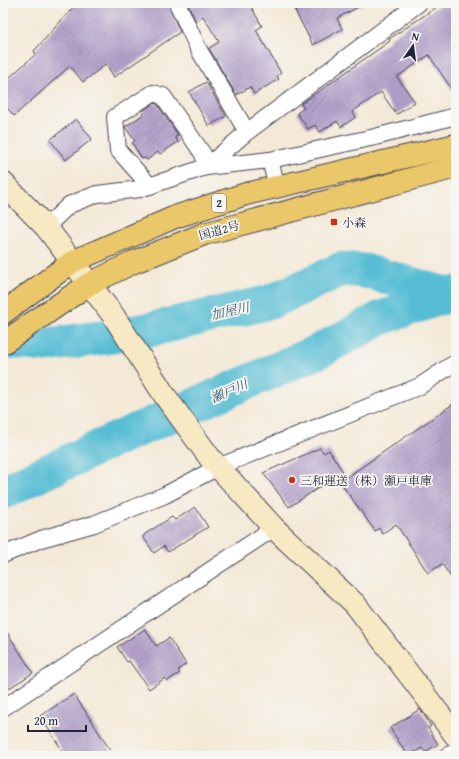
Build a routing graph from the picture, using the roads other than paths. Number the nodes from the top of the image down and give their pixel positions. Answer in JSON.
{"nodes":[{"id":1,"x":177,"y":3,"type":"edge"},
{"id":2,"x":419,"y":3,"type":"edge"},
{"id":3,"x":456,"y":116,"type":"edge"},
{"id":4,"x":247,"y":132,"type":"junction"},
{"id":5,"x":456,"y":145,"type":"edge"},
{"id":6,"x":270,"y":160,"type":"junction"},
{"id":7,"x":206,"y":167,"type":"junction"},
{"id":8,"x":456,"y":167,"type":"edge"},
{"id":9,"x":3,"y":183,"type":"edge"},
{"id":10,"x":150,"y":186,"type":"junction"},
{"id":11,"x":277,"y":187,"type":"junction"},
{"id":12,"x":46,"y":227,"type":"junction"},
{"id":13,"x":72,"y":262,"type":"junction"},
{"id":14,"x":89,"y":284,"type":"junction"},
{"id":15,"x":3,"y":313,"type":"edge"},
{"id":16,"x":3,"y":343,"type":"edge"},
{"id":17,"x":456,"y":364,"type":"edge"},
{"id":18,"x":214,"y":462,"type":"junction"},
{"id":19,"x":274,"y":528,"type":"junction"},
{"id":20,"x":3,"y":555,"type":"edge"},
{"id":21,"x":3,"y":708,"type":"edge"},
{"id":22,"x":456,"y":736,"type":"edge"},
{"id":23,"x":456,"y":750,"type":"edge"},
{"id":24,"x":447,"y":756,"type":"edge"}],
"edges":[{"from":1,"to":4,"type":"street"},
{"from":2,"to":4,"type":"street"},
{"from":3,"to":6,"type":"street"},
{"from":4,"to":7,"type":"street"},
{"from":5,"to":11,"type":"highway","name":"国道2号","number":"2"},
{"from":6,"to":7,"type":"street"},
{"from":6,"to":11,"type":"street"},
{"from":7,"to":10,"type":"street"},
{"from":7,"to":10,"type":"street"},
{"from":8,"to":14,"type":"highway","name":"国道2号","number":"2"},
{"from":9,"to":12,"type":"street"},
{"from":10,"to":12,"type":"street"},
{"from":11,"to":13,"type":"highway","name":"国道2号","number":"2"},
{"from":12,"to":13,"type":"street"},
{"from":13,"to":14,"type":"street"},
{"from":13,"to":15,"type":"highway","name":"国道2号","number":"2"},
{"from":14,"to":16,"type":"highway","name":"国道2号","number":"2"},
{"from":14,"to":18,"type":"street"},
{"from":17,"to":18,"type":"street"},
{"from":18,"to":19,"type":"street"},
{"from":18,"to":20,"type":"street"},
{"from":19,"to":21,"type":"street"},
{"from":19,"to":22,"type":"street"},
{"from":23,"to":24,"type":"street"}]}
